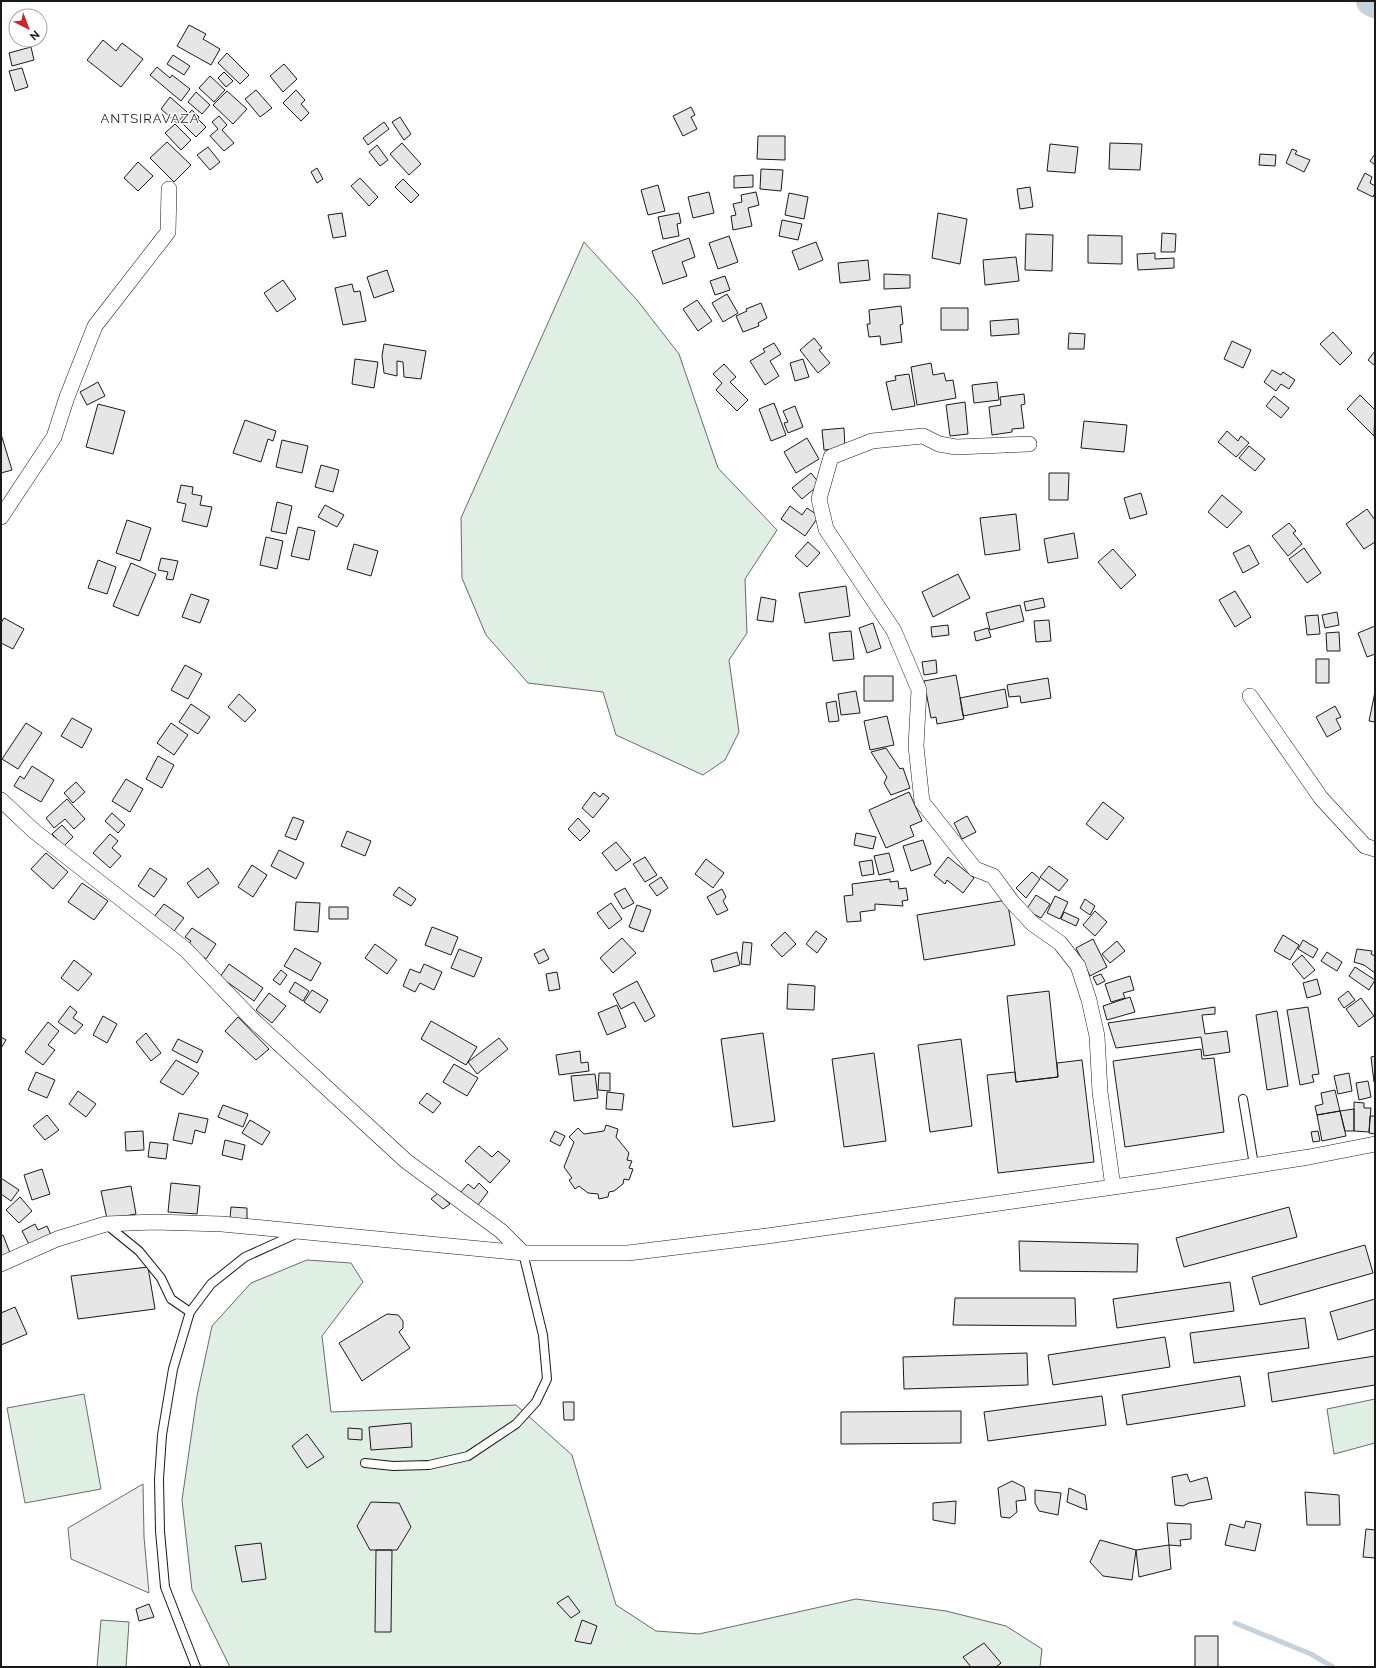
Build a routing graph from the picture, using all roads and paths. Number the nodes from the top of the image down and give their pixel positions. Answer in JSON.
{"nodes":[{"id":1,"x":169,"y":189,"type":"dead end"},
{"id":2,"x":1029,"y":444,"type":"dead end"},
{"id":3,"x":1,"y":517,"type":"edge"},
{"id":4,"x":1250,"y":696,"type":"dead end"},
{"id":5,"x":1,"y":800,"type":"edge"},
{"id":6,"x":1375,"y":849,"type":"edge"},
{"id":7,"x":1243,"y":1100,"type":"dead end"},
{"id":8,"x":1375,"y":1144,"type":"edge"},
{"id":9,"x":1254,"y":1165,"type":"junction"},
{"id":10,"x":1113,"y":1187,"type":"junction"},
{"id":11,"x":106,"y":1224,"type":"junction"},
{"id":12,"x":300,"y":1232,"type":"junction"},
{"id":13,"x":523,"y":1253,"type":"junction"},
{"id":14,"x":1,"y":1264,"type":"edge"},
{"id":15,"x":190,"y":1312,"type":"junction"},
{"id":16,"x":365,"y":1463,"type":"dead end"},
{"id":17,"x":196,"y":1667,"type":"edge"}],
"edges":[{"from":1,"to":3,"type":"street"},
{"from":2,"to":10,"type":"street"},
{"from":4,"to":6,"type":"street"},
{"from":5,"to":13,"type":"street"},
{"from":7,"to":9,"type":"lane"},
{"from":8,"to":9,"type":"street"},
{"from":9,"to":10,"type":"street"},
{"from":10,"to":13,"type":"street"},
{"from":11,"to":12,"type":"street"},
{"from":11,"to":14,"type":"street"},
{"from":11,"to":15,"type":"lane"},
{"from":12,"to":13,"type":"street"},
{"from":12,"to":15,"type":"lane"},
{"from":13,"to":16,"type":"lane"},
{"from":15,"to":17,"type":"lane"}]}
